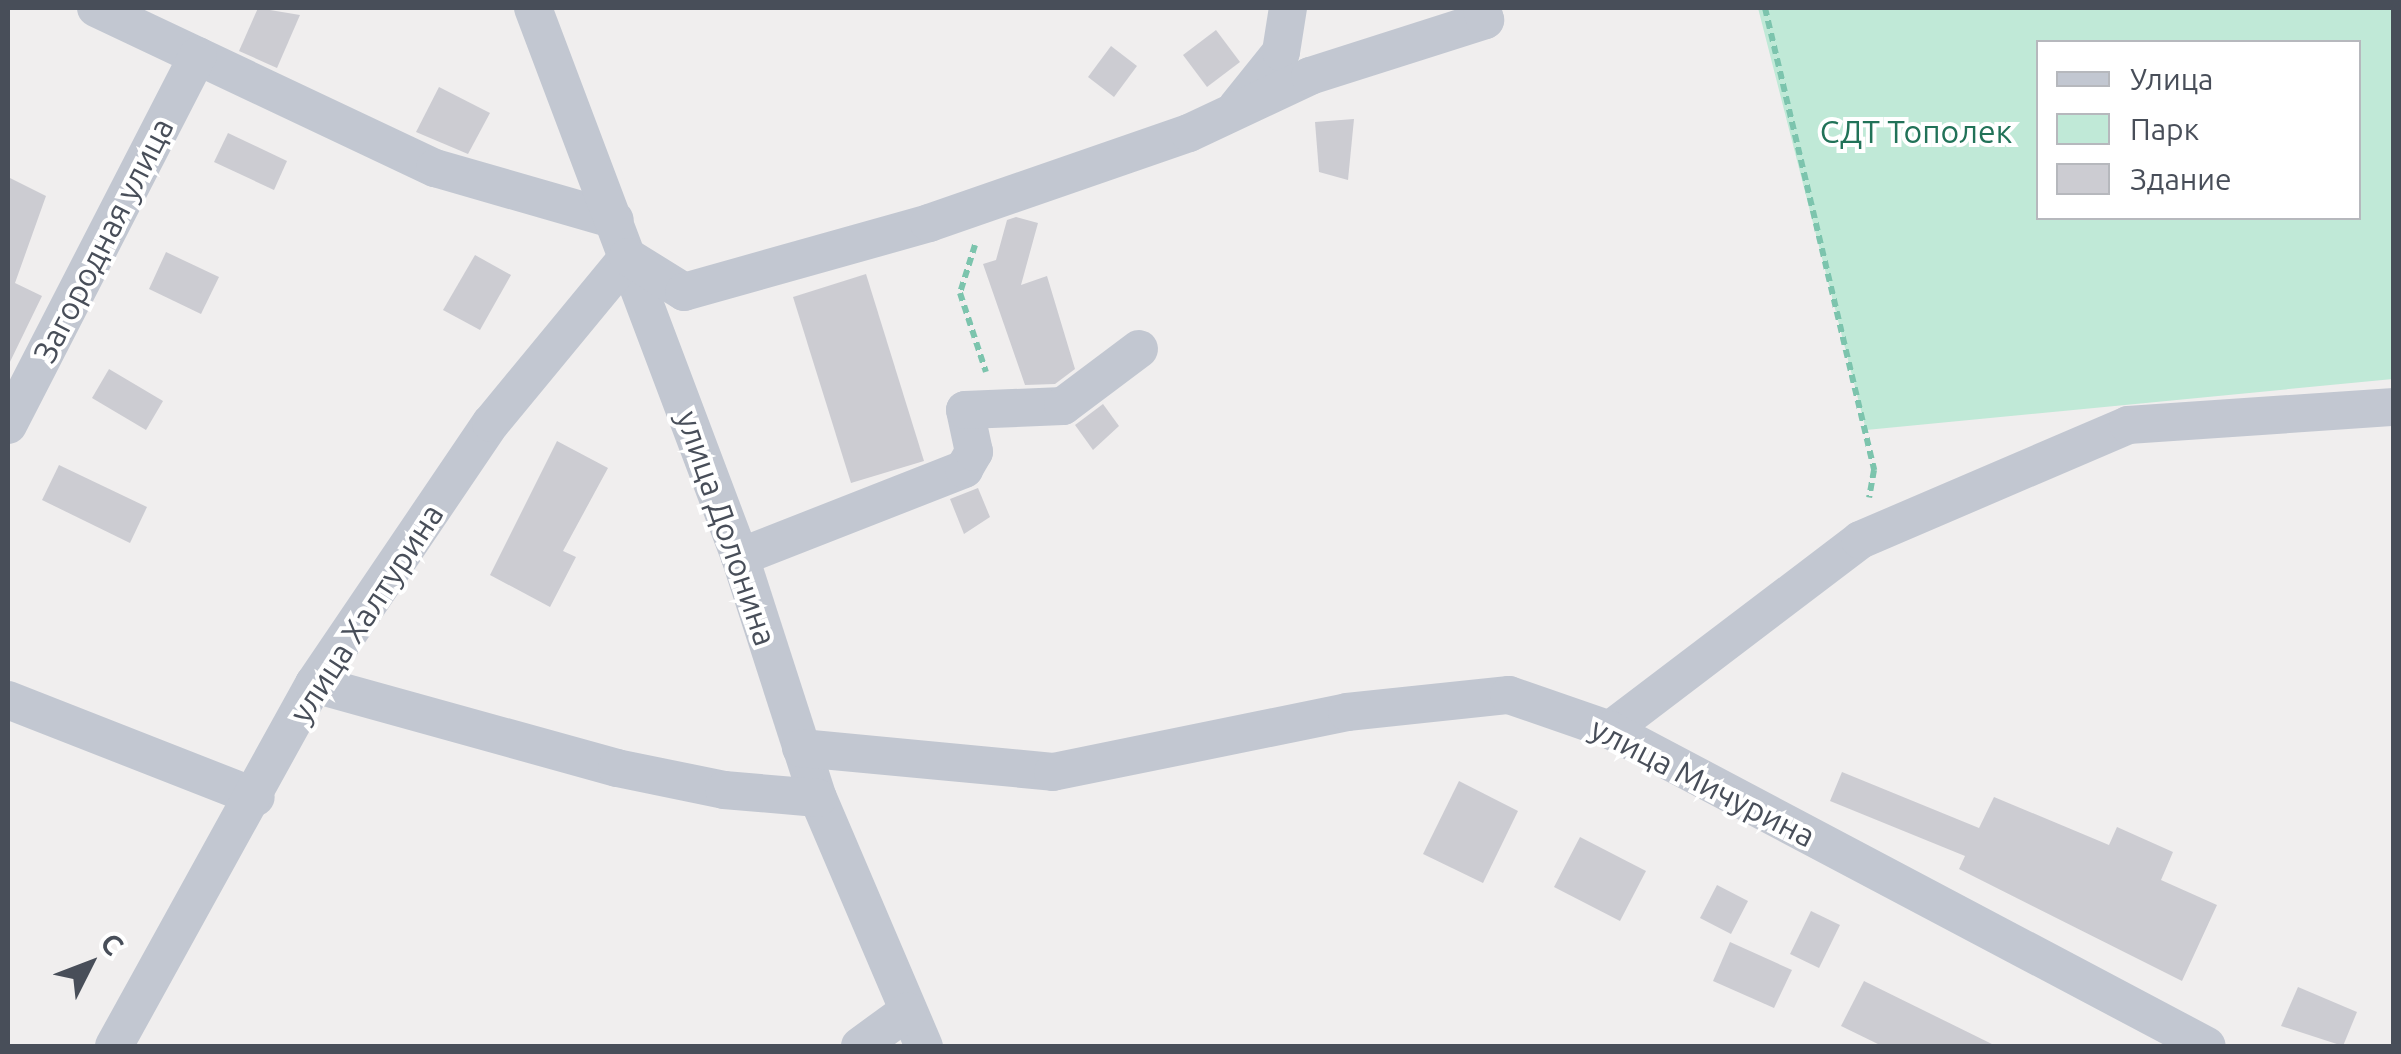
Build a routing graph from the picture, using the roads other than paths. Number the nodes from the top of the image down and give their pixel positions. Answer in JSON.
{"nodes":[{"id":1,"x":96,"y":8,"type":"edge"},
{"id":2,"x":533,"y":8,"type":"edge"},
{"id":3,"x":1288,"y":8,"type":"edge"},
{"id":4,"x":1482,"y":8,"type":"edge"},
{"id":5,"x":198,"y":56,"type":"junction"},
{"id":6,"x":1232,"y":112,"type":"junction"},
{"id":7,"x":615,"y":220,"type":"junction"},
{"id":8,"x":628,"y":257,"type":"junction"},
{"id":9,"x":1138,"y":350,"type":"dead end"},
{"id":10,"x":2394,"y":407,"type":"edge"},
{"id":11,"x":8,"y":425,"type":"edge"},
{"id":12,"x":740,"y":557,"type":"junction"},
{"id":13,"x":314,"y":684,"type":"junction"},
{"id":14,"x":8,"y":700,"type":"edge"},
{"id":15,"x":1610,"y":730,"type":"junction"},
{"id":16,"x":801,"y":748,"type":"junction"},
{"id":17,"x":256,"y":797,"type":"junction"},
{"id":18,"x":818,"y":798,"type":"junction"},
{"id":19,"x":908,"y":1011,"type":"junction"},
{"id":20,"x":114,"y":1046,"type":"edge"},
{"id":21,"x":860,"y":1046,"type":"edge"},
{"id":22,"x":924,"y":1046,"type":"edge"},
{"id":23,"x":2207,"y":1046,"type":"edge"}],
"edges":[{"from":1,"to":5,"type":"street"},
{"from":2,"to":7,"type":"street","name":"улица Долонина"},
{"from":3,"to":6,"type":"street"},
{"from":4,"to":6,"type":"street"},
{"from":5,"to":7,"type":"street"},
{"from":5,"to":11,"type":"street","name":"Загородная улица"},
{"from":6,"to":8,"type":"street"},
{"from":7,"to":8,"type":"street","name":"улица Долонина"},
{"from":8,"to":12,"type":"street","name":"улица Долонина"},
{"from":8,"to":13,"type":"street","name":"улица Халтурина"},
{"from":9,"to":12,"type":"street"},
{"from":10,"to":15,"type":"street"},
{"from":12,"to":16,"type":"street","name":"улица Долонина"},
{"from":13,"to":17,"type":"street","name":"улица Халтурина"},
{"from":13,"to":18,"type":"street"},
{"from":14,"to":17,"type":"street"},
{"from":15,"to":16,"type":"street","name":"улица Мичурина"},
{"from":15,"to":23,"type":"street","name":"улица Мичурина"},
{"from":16,"to":18,"type":"street","name":"улица Долонина"},
{"from":17,"to":20,"type":"street","name":"улица Халтурина"},
{"from":18,"to":19,"type":"street","name":"улица Долонина"},
{"from":19,"to":21,"type":"street"},
{"from":19,"to":22,"type":"street","name":"улица Долонина"}]}
